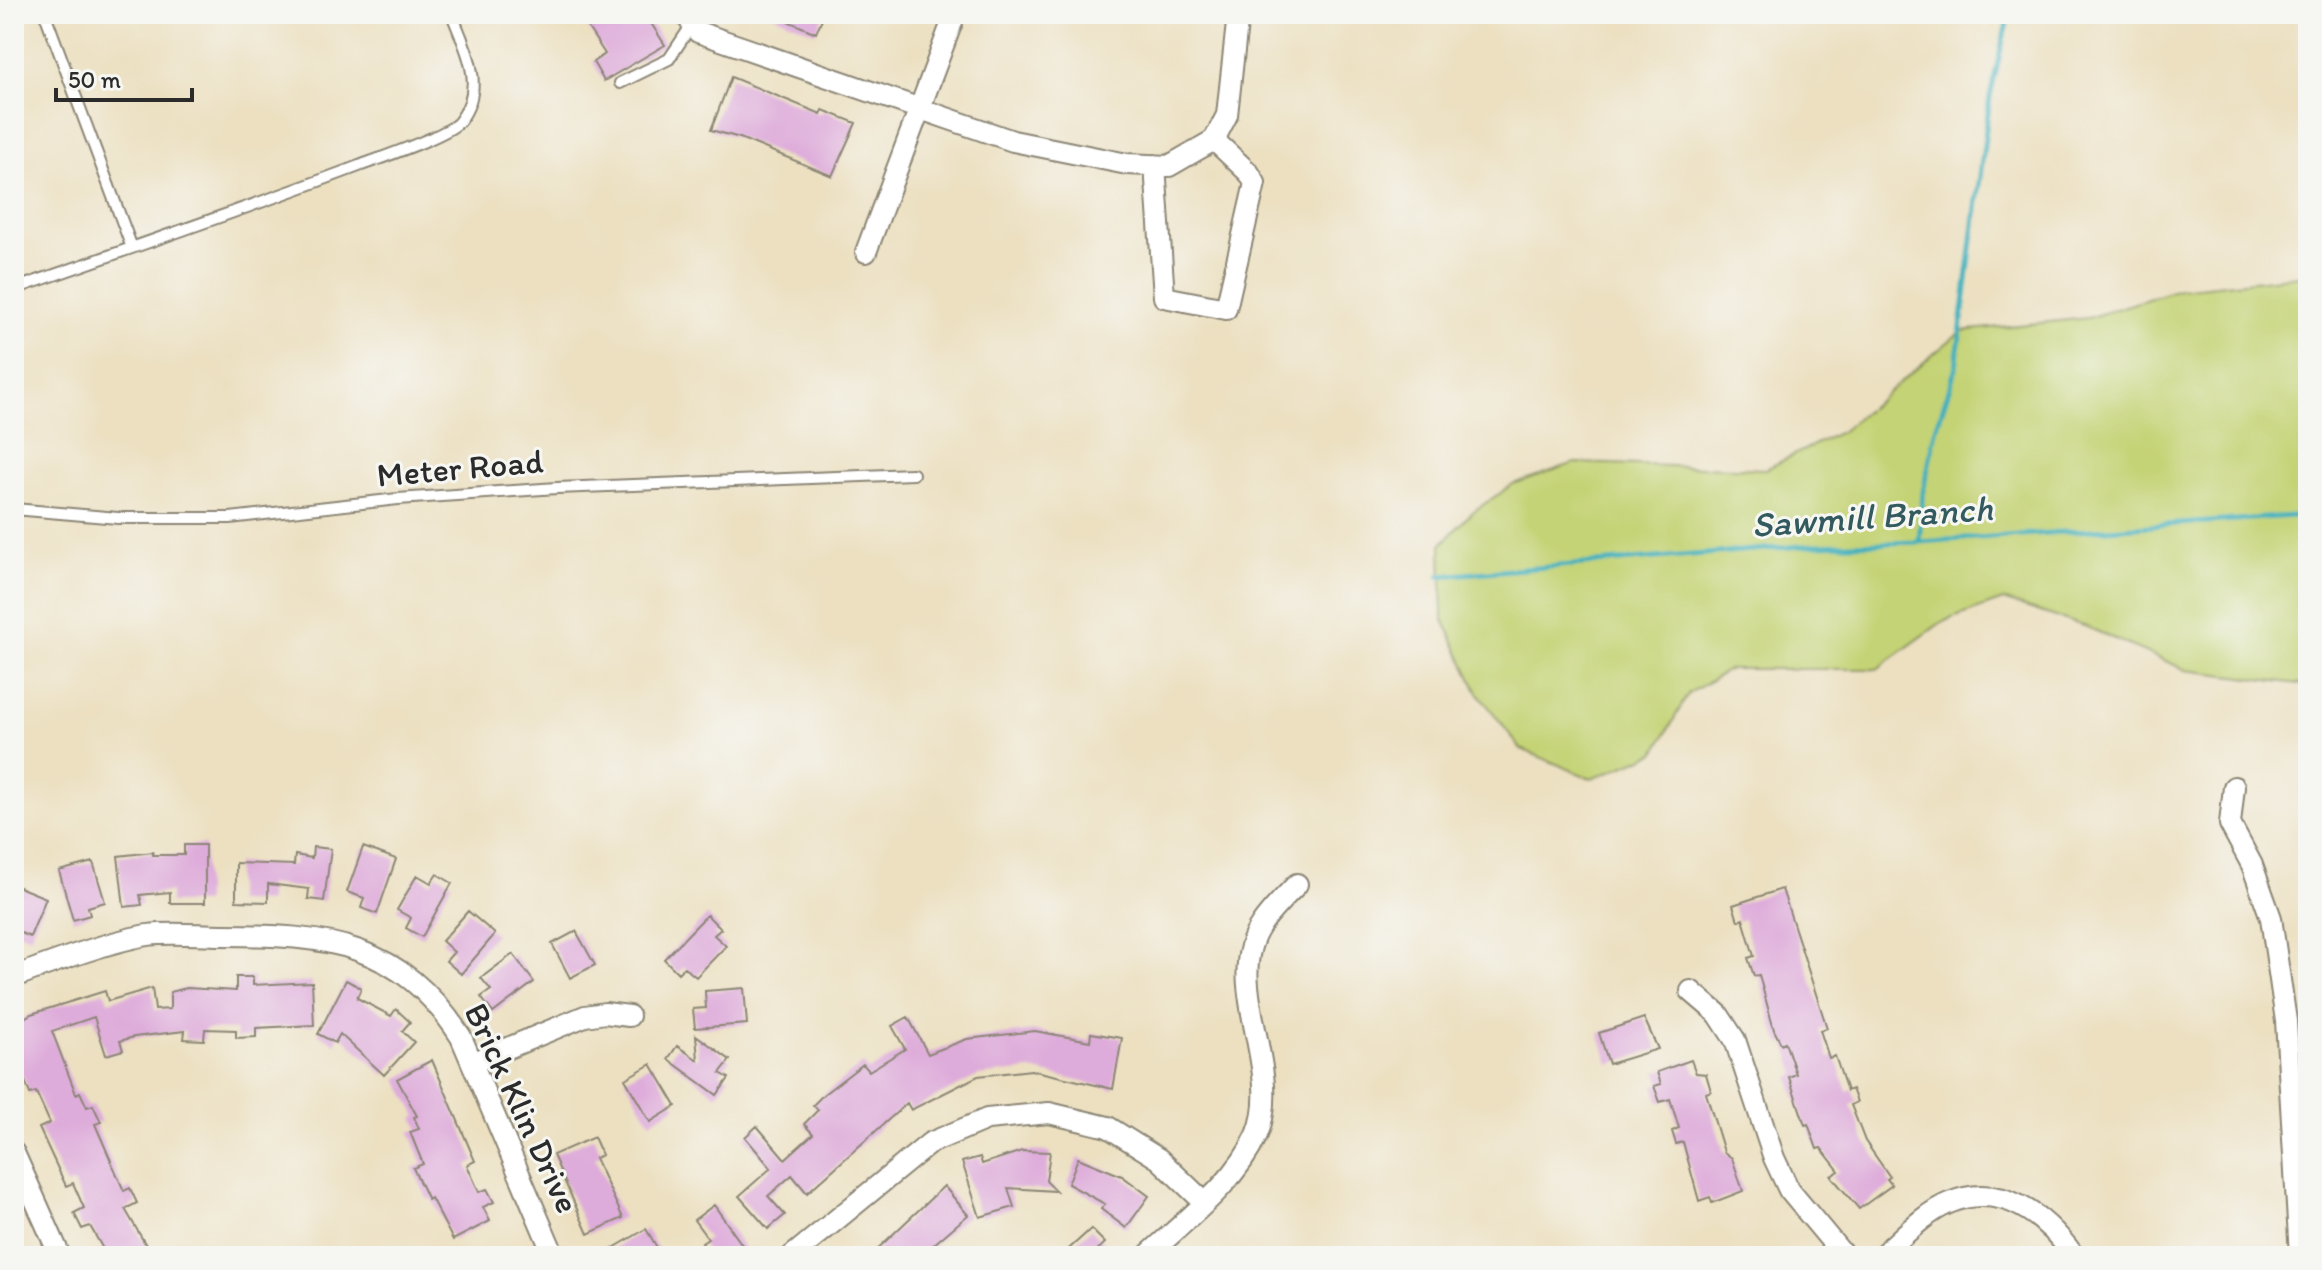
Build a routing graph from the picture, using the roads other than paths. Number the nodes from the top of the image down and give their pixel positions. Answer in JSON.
{"nodes":[{"id":1,"x":45,"y":14,"type":"edge"},
{"id":2,"x":452,"y":14,"type":"edge"},
{"id":3,"x":955,"y":14,"type":"edge"},
{"id":4,"x":1238,"y":14,"type":"edge"},
{"id":5,"x":688,"y":20,"type":"edge"},
{"id":6,"x":620,"y":83,"type":"dead end"},
{"id":7,"x":920,"y":109,"type":"junction"},
{"id":8,"x":1214,"y":140,"type":"junction"},
{"id":9,"x":1155,"y":165,"type":"junction"},
{"id":10,"x":132,"y":248,"type":"junction"},
{"id":11,"x":866,"y":252,"type":"dead end"},
{"id":12,"x":14,"y":289,"type":"edge"},
{"id":13,"x":913,"y":474,"type":"dead end"},
{"id":14,"x":14,"y":509,"type":"edge"},
{"id":15,"x":2234,"y":787,"type":"dead end"},
{"id":16,"x":1297,"y":884,"type":"dead end"},
{"id":17,"x":14,"y":977,"type":"edge"},
{"id":18,"x":1691,"y":991,"type":"dead end"},
{"id":19,"x":629,"y":1016,"type":"dead end"},
{"id":20,"x":472,"y":1063,"type":"junction"},
{"id":21,"x":14,"y":1153,"type":"edge"},
{"id":22,"x":1204,"y":1202,"type":"junction"},
{"id":23,"x":60,"y":1256,"type":"edge"},
{"id":24,"x":554,"y":1256,"type":"edge"},
{"id":25,"x":792,"y":1256,"type":"edge"},
{"id":26,"x":1147,"y":1256,"type":"edge"},
{"id":27,"x":1844,"y":1256,"type":"edge"},
{"id":28,"x":1881,"y":1256,"type":"edge"},
{"id":29,"x":2074,"y":1256,"type":"edge"},
{"id":30,"x":2300,"y":1256,"type":"edge"}],
"edges":[{"from":1,"to":10,"type":"lane"},
{"from":2,"to":10,"type":"lane"},
{"from":3,"to":7,"type":"street"},
{"from":4,"to":8,"type":"street"},
{"from":5,"to":6,"type":"lane"},
{"from":5,"to":7,"type":"street"},
{"from":7,"to":9,"type":"street"},
{"from":7,"to":11,"type":"street"},
{"from":8,"to":9,"type":"street"},
{"from":8,"to":9,"type":"street"},
{"from":10,"to":12,"type":"lane"},
{"from":13,"to":14,"type":"lane","name":"Meter Road"},
{"from":15,"to":30,"type":"street"},
{"from":16,"to":22,"type":"street"},
{"from":17,"to":20,"type":"street","name":"Brick Klin Drive"},
{"from":18,"to":27,"type":"street"},
{"from":19,"to":20,"type":"street"},
{"from":20,"to":24,"type":"street","name":"Brick Klin Drive"},
{"from":21,"to":23,"type":"street"},
{"from":22,"to":25,"type":"street"},
{"from":22,"to":26,"type":"street"},
{"from":28,"to":29,"type":"street"}]}
